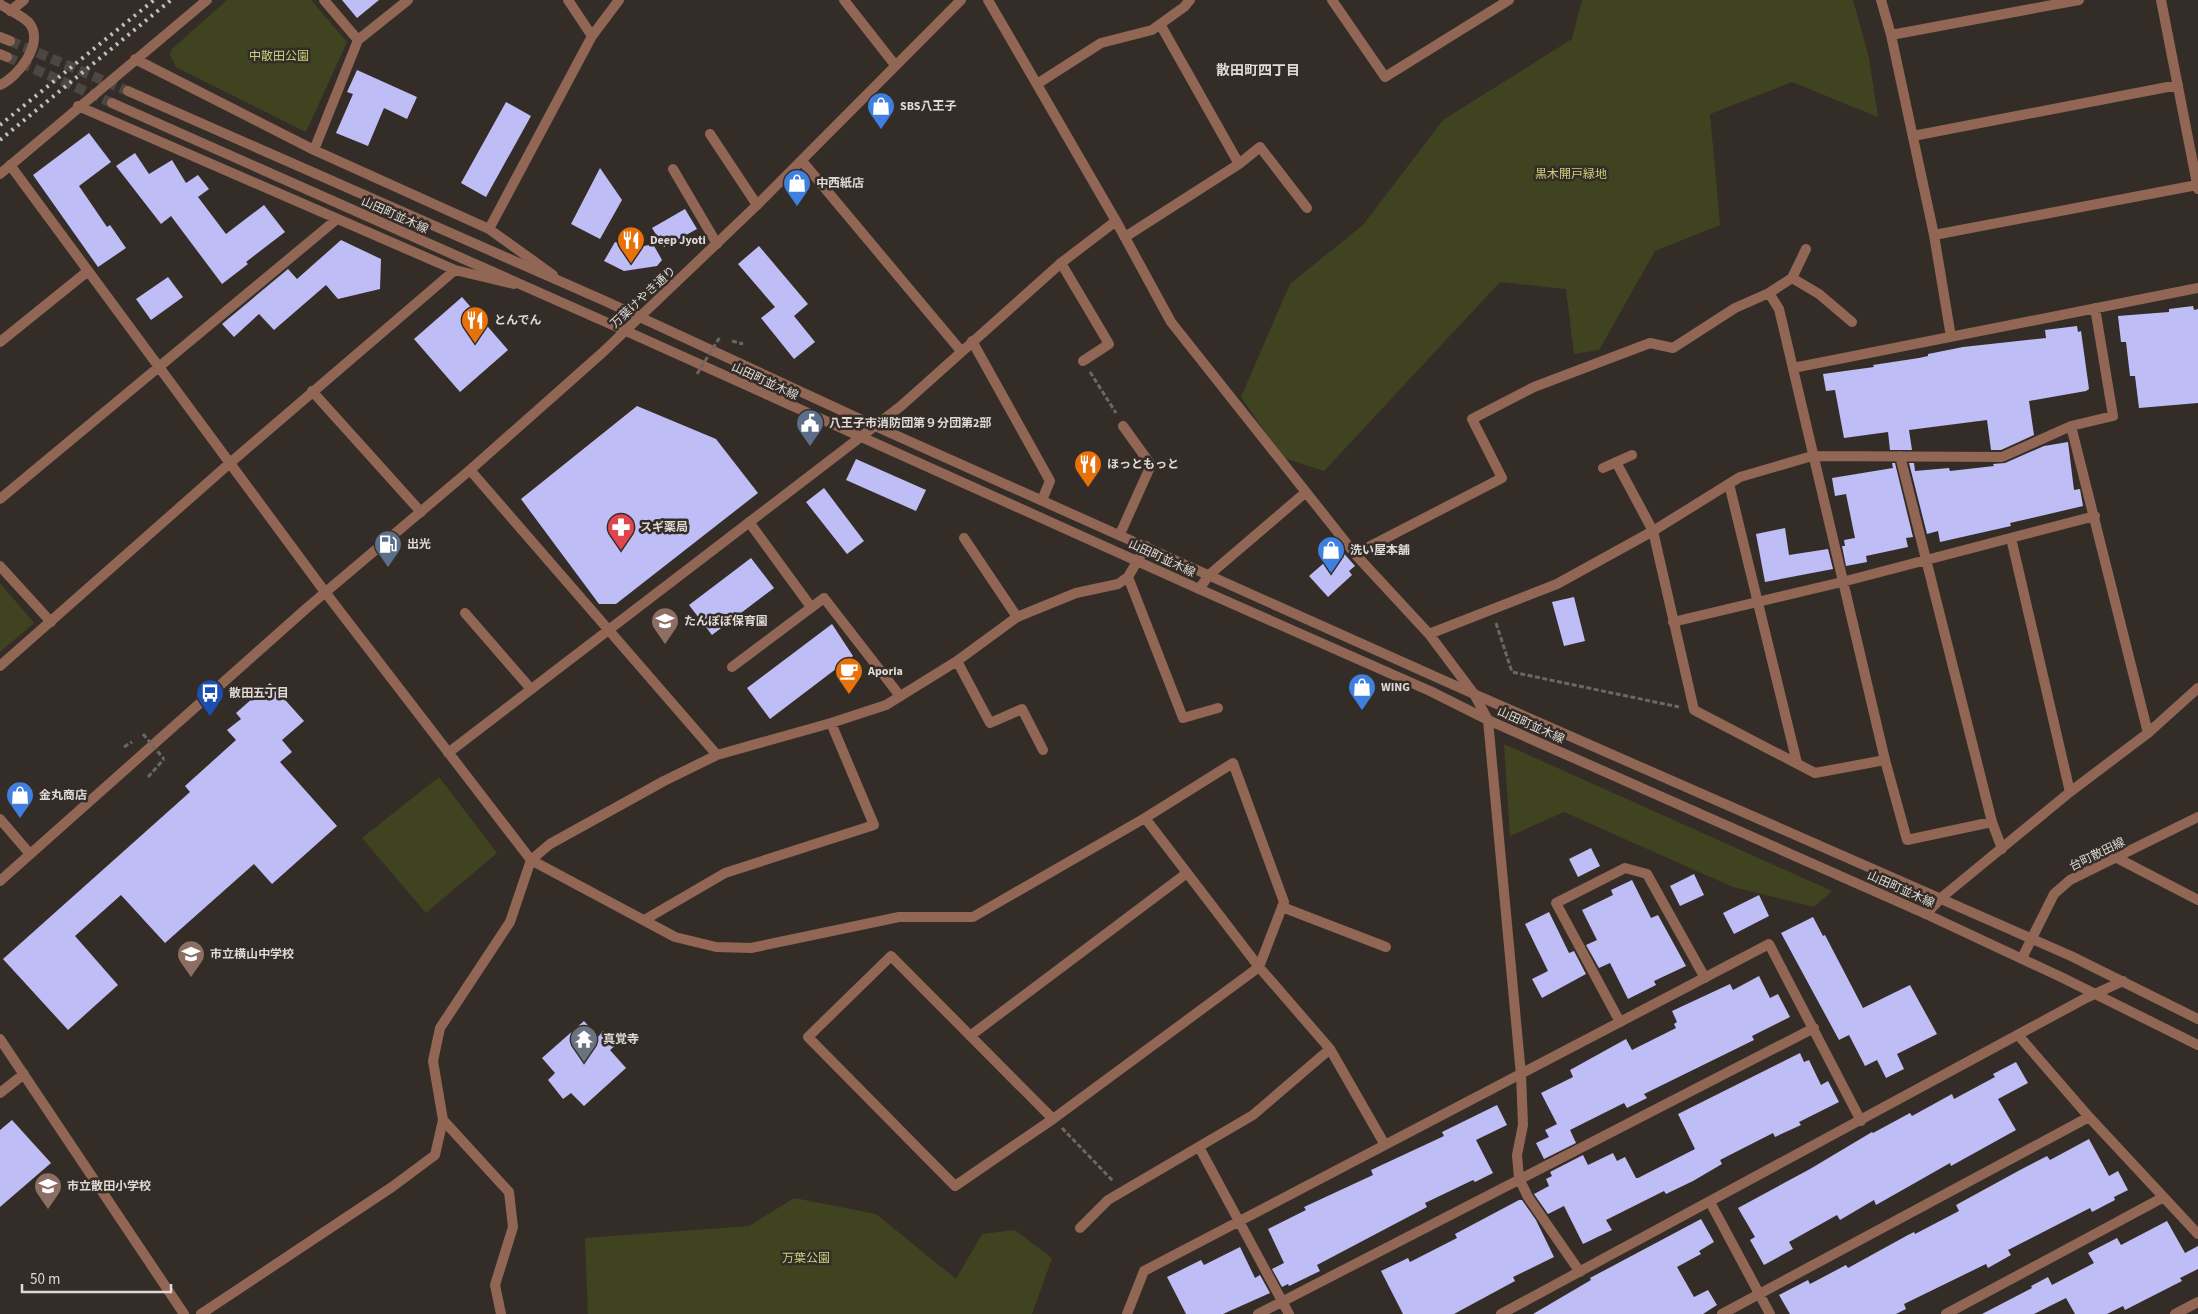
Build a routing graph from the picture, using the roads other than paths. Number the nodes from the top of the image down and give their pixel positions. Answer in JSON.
{"nodes":[{"id":1,"x":24,"y":0,"type":"edge"},
{"id":2,"x":207,"y":0,"type":"edge"},
{"id":3,"x":324,"y":0,"type":"edge"},
{"id":4,"x":408,"y":0,"type":"edge"},
{"id":5,"x":568,"y":0,"type":"edge"},
{"id":6,"x":619,"y":0,"type":"edge"},
{"id":7,"x":844,"y":0,"type":"edge"},
{"id":8,"x":961,"y":0,"type":"edge"},
{"id":9,"x":988,"y":0,"type":"edge"},
{"id":10,"x":1190,"y":0,"type":"edge"},
{"id":11,"x":1332,"y":0,"type":"edge"},
{"id":12,"x":1509,"y":0,"type":"edge"},
{"id":13,"x":1882,"y":0,"type":"edge"},
{"id":14,"x":2080,"y":0,"type":"edge"},
{"id":15,"x":2161,"y":0,"type":"edge"},
{"id":16,"x":0,"y":4,"type":"edge"},
{"id":17,"x":10,"y":11,"type":"junction"},
{"id":18,"x":1160,"y":24,"type":"junction"},
{"id":19,"x":1891,"y":35,"type":"junction"},
{"id":20,"x":592,"y":36,"type":"junction"},
{"id":21,"x":0,"y":37,"type":"edge"},
{"id":22,"x":358,"y":40,"type":"junction"},
{"id":23,"x":10,"y":42,"type":"tunnel mouth"},
{"id":24,"x":135,"y":59,"type":"junction"},
{"id":25,"x":895,"y":65,"type":"junction"},
{"id":26,"x":1037,"y":84,"type":"junction"},
{"id":27,"x":0,"y":85,"type":"edge"},
{"id":28,"x":2178,"y":85,"type":"junction"},
{"id":29,"x":128,"y":91,"type":"tunnel mouth"},
{"id":30,"x":112,"y":102,"type":"tunnel mouth"},
{"id":31,"x":78,"y":106,"type":"junction"},
{"id":32,"x":710,"y":134,"type":"dead end"},
{"id":33,"x":1913,"y":136,"type":"junction"},
{"id":34,"x":314,"y":150,"type":"junction"},
{"id":35,"x":802,"y":160,"type":"junction"},
{"id":36,"x":1239,"y":164,"type":"junction"},
{"id":37,"x":10,"y":165,"type":"junction"},
{"id":38,"x":673,"y":169,"type":"dead end"},
{"id":39,"x":0,"y":174,"type":"edge"},
{"id":40,"x":2198,"y":187,"type":"edge"},
{"id":41,"x":757,"y":205,"type":"junction"},
{"id":42,"x":1307,"y":208,"type":"dead end"},
{"id":43,"x":336,"y":220,"type":"junction"},
{"id":44,"x":1116,"y":221,"type":"junction"},
{"id":45,"x":489,"y":229,"type":"junction"},
{"id":46,"x":1934,"y":235,"type":"junction"},
{"id":47,"x":1125,"y":237,"type":"junction"},
{"id":48,"x":717,"y":244,"type":"junction"},
{"id":49,"x":1806,"y":249,"type":"dead end"},
{"id":50,"x":1061,"y":263,"type":"junction"},
{"id":51,"x":88,"y":270,"type":"junction"},
{"id":52,"x":455,"y":270,"type":"junction"},
{"id":53,"x":1792,"y":278,"type":"junction"},
{"id":54,"x":562,"y":282,"type":"junction"},
{"id":55,"x":530,"y":288,"type":"junction"},
{"id":56,"x":2198,"y":288,"type":"edge"},
{"id":57,"x":1769,"y":293,"type":"junction"},
{"id":58,"x":2095,"y":308,"type":"junction"},
{"id":59,"x":640,"y":317,"type":"junction"},
{"id":60,"x":1852,"y":322,"type":"dead end"},
{"id":61,"x":626,"y":331,"type":"junction"},
{"id":62,"x":1951,"y":337,"type":"junction"},
{"id":63,"x":972,"y":341,"type":"junction"},
{"id":64,"x":0,"y":342,"type":"edge"},
{"id":65,"x":961,"y":351,"type":"junction"},
{"id":66,"x":1084,"y":360,"type":"road end"},
{"id":67,"x":159,"y":367,"type":"junction"},
{"id":68,"x":1793,"y":368,"type":"junction"},
{"id":69,"x":312,"y":391,"type":"junction"},
{"id":70,"x":875,"y":426,"type":"junction"},
{"id":71,"x":1124,"y":426,"type":"road end"},
{"id":72,"x":2071,"y":426,"type":"junction"},
{"id":73,"x":859,"y":438,"type":"junction"},
{"id":74,"x":1632,"y":455,"type":"dead end"},
{"id":75,"x":1812,"y":456,"type":"junction"},
{"id":76,"x":1900,"y":456,"type":"junction"},
{"id":77,"x":1616,"y":462,"type":"junction"},
{"id":78,"x":230,"y":463,"type":"junction"},
{"id":79,"x":1603,"y":468,"type":"dead end"},
{"id":80,"x":470,"y":470,"type":"junction"},
{"id":81,"x":1729,"y":484,"type":"junction"},
{"id":82,"x":1306,"y":492,"type":"junction"},
{"id":83,"x":0,"y":499,"type":"edge"},
{"id":84,"x":1042,"y":500,"type":"junction"},
{"id":85,"x":421,"y":512,"type":"junction"},
{"id":86,"x":2095,"y":516,"type":"junction"},
{"id":87,"x":749,"y":522,"type":"junction"},
{"id":88,"x":1653,"y":531,"type":"junction"},
{"id":89,"x":1120,"y":534,"type":"junction"},
{"id":90,"x":964,"y":538,"type":"dead end"},
{"id":91,"x":2011,"y":538,"type":"junction"},
{"id":92,"x":1146,"y":546,"type":"junction"},
{"id":93,"x":1355,"y":554,"type":"junction"},
{"id":94,"x":1926,"y":560,"type":"junction"},
{"id":95,"x":1138,"y":561,"type":"junction"},
{"id":96,"x":0,"y":566,"type":"edge"},
{"id":97,"x":1209,"y":575,"type":"junction"},
{"id":98,"x":1128,"y":577,"type":"junction"},
{"id":99,"x":1842,"y":582,"type":"junction"},
{"id":100,"x":1199,"y":589,"type":"junction"},
{"id":101,"x":325,"y":592,"type":"junction"},
{"id":102,"x":1758,"y":602,"type":"junction"},
{"id":103,"x":811,"y":607,"type":"junction"},
{"id":104,"x":465,"y":613,"type":"dead end"},
{"id":105,"x":1017,"y":617,"type":"junction"},
{"id":106,"x":51,"y":622,"type":"junction"},
{"id":107,"x":1673,"y":622,"type":"junction"},
{"id":108,"x":608,"y":630,"type":"junction"},
{"id":109,"x":1429,"y":634,"type":"junction"},
{"id":110,"x":957,"y":661,"type":"junction"},
{"id":111,"x":0,"y":666,"type":"edge"},
{"id":112,"x":732,"y":667,"type":"dead end"},
{"id":113,"x":2198,"y":688,"type":"edge"},
{"id":114,"x":531,"y":689,"type":"junction"},
{"id":115,"x":1474,"y":694,"type":"junction"},
{"id":116,"x":900,"y":696,"type":"junction"},
{"id":117,"x":1218,"y":708,"type":"dead end"},
{"id":118,"x":1488,"y":720,"type":"junction"},
{"id":119,"x":831,"y":723,"type":"junction"},
{"id":120,"x":2148,"y":733,"type":"junction"},
{"id":121,"x":1043,"y":750,"type":"dead end"},
{"id":122,"x":448,"y":753,"type":"junction"},
{"id":123,"x":717,"y":755,"type":"junction"},
{"id":124,"x":1885,"y":760,"type":"junction"},
{"id":125,"x":1797,"y":763,"type":"junction"},
{"id":126,"x":1698,"y":790,"type":"junction"},
{"id":127,"x":2070,"y":792,"type":"junction"},
{"id":128,"x":1690,"y":808,"type":"junction"},
{"id":129,"x":2198,"y":817,"type":"edge"},
{"id":130,"x":1145,"y":818,"type":"junction"},
{"id":131,"x":0,"y":819,"type":"edge"},
{"id":132,"x":1992,"y":822,"type":"junction"},
{"id":133,"x":2002,"y":849,"type":"junction"},
{"id":134,"x":30,"y":854,"type":"junction"},
{"id":135,"x":2117,"y":858,"type":"junction"},
{"id":136,"x":531,"y":860,"type":"junction"},
{"id":137,"x":1187,"y":873,"type":"junction"},
{"id":138,"x":0,"y":881,"type":"edge"},
{"id":139,"x":1941,"y":898,"type":"junction"},
{"id":140,"x":2198,"y":900,"type":"edge"},
{"id":141,"x":1282,"y":908,"type":"junction"},
{"id":142,"x":1926,"y":914,"type":"junction"},
{"id":143,"x":646,"y":920,"type":"junction"},
{"id":144,"x":2031,"y":939,"type":"junction"},
{"id":145,"x":1386,"y":947,"type":"dead end"},
{"id":146,"x":2022,"y":958,"type":"junction"},
{"id":147,"x":1259,"y":967,"type":"junction"},
{"id":148,"x":1705,"y":978,"type":"junction"},
{"id":149,"x":2123,"y":981,"type":"junction"},
{"id":150,"x":2098,"y":995,"type":"junction"},
{"id":151,"x":2198,"y":1019,"type":"edge"},
{"id":152,"x":1620,"y":1022,"type":"junction"},
{"id":153,"x":1814,"y":1028,"type":"junction"},
{"id":154,"x":970,"y":1036,"type":"junction"},
{"id":155,"x":2019,"y":1036,"type":"junction"},
{"id":156,"x":0,"y":1039,"type":"edge"},
{"id":157,"x":2198,"y":1045,"type":"edge"},
{"id":158,"x":1330,"y":1048,"type":"junction"},
{"id":159,"x":24,"y":1074,"type":"junction"},
{"id":160,"x":1521,"y":1075,"type":"junction"},
{"id":161,"x":0,"y":1093,"type":"edge"},
{"id":162,"x":2089,"y":1117,"type":"junction"},
{"id":163,"x":1052,"y":1119,"type":"junction"},
{"id":164,"x":443,"y":1120,"type":"junction"},
{"id":165,"x":1861,"y":1121,"type":"junction"},
{"id":166,"x":1385,"y":1145,"type":"junction"},
{"id":167,"x":1199,"y":1147,"type":"junction"},
{"id":168,"x":1519,"y":1178,"type":"junction"},
{"id":169,"x":2162,"y":1198,"type":"junction"},
{"id":170,"x":1710,"y":1202,"type":"junction"},
{"id":171,"x":1240,"y":1221,"type":"junction"},
{"id":172,"x":1080,"y":1228,"type":"dead end"},
{"id":173,"x":2198,"y":1234,"type":"edge"},
{"id":174,"x":1580,"y":1272,"type":"junction"},
{"id":175,"x":1759,"y":1294,"type":"junction"},
{"id":176,"x":1282,"y":1301,"type":"junction"},
{"id":177,"x":2198,"y":1302,"type":"edge"},
{"id":178,"x":184,"y":1314,"type":"edge"},
{"id":179,"x":201,"y":1314,"type":"edge"},
{"id":180,"x":501,"y":1314,"type":"edge"},
{"id":181,"x":1127,"y":1314,"type":"edge"},
{"id":182,"x":1258,"y":1314,"type":"edge"},
{"id":183,"x":1289,"y":1314,"type":"edge"},
{"id":184,"x":1501,"y":1314,"type":"edge"},
{"id":185,"x":1722,"y":1314,"type":"edge"},
{"id":186,"x":1770,"y":1314,"type":"edge"},
{"id":187,"x":1946,"y":1314,"type":"edge"},
{"id":188,"x":2175,"y":1314,"type":"edge"}],
"edges":[{"from":1,"to":17,"type":"street"},
{"from":2,"to":24,"type":"street"},
{"from":3,"to":22,"type":"street"},
{"from":4,"to":22,"type":"street"},
{"from":5,"to":20,"type":"street"},
{"from":6,"to":20,"type":"street"},
{"from":7,"to":25,"type":"street"},
{"from":8,"to":25,"type":"street","name":"万葉けやき通り"},
{"from":9,"to":26,"type":"street"},
{"from":10,"to":18,"type":"street"},
{"from":11,"to":12,"type":"street"},
{"from":13,"to":19,"type":"street"},
{"from":14,"to":19,"type":"street"},
{"from":15,"to":28,"type":"street"},
{"from":16,"to":17,"type":"street"},
{"from":17,"to":27,"type":"street"},
{"from":18,"to":26,"type":"street"},
{"from":18,"to":36,"type":"street"},
{"from":19,"to":33,"type":"street"},
{"from":20,"to":45,"type":"street"},
{"from":21,"to":23,"type":"street"},
{"from":22,"to":34,"type":"street"},
{"from":24,"to":31,"type":"street"},
{"from":24,"to":34,"type":"street"},
{"from":25,"to":35,"type":"street","name":"万葉けやき通り"},
{"from":26,"to":44,"type":"street"},
{"from":28,"to":33,"type":"street"},
{"from":28,"to":40,"type":"street"},
{"from":29,"to":54,"type":"street","name":"山田町並木線"},
{"from":30,"to":55,"type":"street","name":"山田町並木線"},
{"from":31,"to":37,"type":"street"},
{"from":31,"to":43,"type":"street"},
{"from":32,"to":41,"type":"street"},
{"from":33,"to":46,"type":"street"},
{"from":34,"to":45,"type":"street"},
{"from":35,"to":41,"type":"street","name":"万葉けやき通り"},
{"from":35,"to":65,"type":"street"},
{"from":36,"to":42,"type":"street"},
{"from":36,"to":47,"type":"street"},
{"from":37,"to":39,"type":"street"},
{"from":37,"to":51,"type":"street"},
{"from":38,"to":48,"type":"street"},
{"from":40,"to":46,"type":"street"},
{"from":41,"to":48,"type":"street","name":"万葉けやき通り"},
{"from":43,"to":52,"type":"street"},
{"from":43,"to":67,"type":"street"},
{"from":44,"to":47,"type":"street"},
{"from":44,"to":50,"type":"street"},
{"from":45,"to":54,"type":"street"},
{"from":46,"to":62,"type":"street"},
{"from":47,"to":82,"type":"street"},
{"from":48,"to":59,"type":"street","name":"万葉けやき通り"},
{"from":49,"to":53,"type":"street"},
{"from":50,"to":63,"type":"street"},
{"from":50,"to":66,"type":"street"},
{"from":51,"to":64,"type":"street"},
{"from":51,"to":67,"type":"street"},
{"from":52,"to":55,"type":"street"},
{"from":52,"to":69,"type":"street"},
{"from":53,"to":57,"type":"street"},
{"from":53,"to":60,"type":"street"},
{"from":54,"to":59,"type":"street","name":"山田町並木線"},
{"from":55,"to":61,"type":"street","name":"山田町並木線"},
{"from":56,"to":58,"type":"street"},
{"from":57,"to":68,"type":"street"},
{"from":57,"to":93,"type":"street"},
{"from":58,"to":62,"type":"street"},
{"from":58,"to":72,"type":"street"},
{"from":59,"to":61,"type":"street","name":"万葉けやき通り"},
{"from":59,"to":70,"type":"street","name":"山田町並木線"},
{"from":61,"to":73,"type":"street","name":"山田町並木線"},
{"from":61,"to":80,"type":"street","name":"万葉けやき通り"},
{"from":62,"to":68,"type":"street"},
{"from":63,"to":65,"type":"street"},
{"from":63,"to":84,"type":"street"},
{"from":65,"to":70,"type":"street"},
{"from":67,"to":78,"type":"street"},
{"from":67,"to":83,"type":"street"},
{"from":68,"to":75,"type":"street"},
{"from":69,"to":78,"type":"street"},
{"from":69,"to":85,"type":"street"},
{"from":70,"to":73,"type":"street"},
{"from":70,"to":84,"type":"street","name":"山田町並木線"},
{"from":71,"to":89,"type":"street"},
{"from":72,"to":76,"type":"street"},
{"from":72,"to":86,"type":"street"},
{"from":73,"to":87,"type":"street"},
{"from":73,"to":95,"type":"street","name":"山田町並木線"},
{"from":74,"to":77,"type":"street"},
{"from":75,"to":76,"type":"street"},
{"from":75,"to":81,"type":"street"},
{"from":75,"to":99,"type":"street"},
{"from":76,"to":94,"type":"street"},
{"from":77,"to":79,"type":"street"},
{"from":77,"to":88,"type":"street"},
{"from":78,"to":101,"type":"street"},
{"from":78,"to":106,"type":"street"},
{"from":80,"to":85,"type":"street","name":"万葉けやき通り"},
{"from":80,"to":108,"type":"street"},
{"from":81,"to":88,"type":"street"},
{"from":81,"to":102,"type":"street"},
{"from":82,"to":93,"type":"street"},
{"from":82,"to":97,"type":"street"},
{"from":84,"to":89,"type":"street","name":"山田町並木線"},
{"from":85,"to":101,"type":"street","name":"万葉けやき通り"},
{"from":86,"to":91,"type":"street"},
{"from":86,"to":120,"type":"street"},
{"from":87,"to":103,"type":"street"},
{"from":87,"to":108,"type":"street"},
{"from":88,"to":107,"type":"street"},
{"from":88,"to":109,"type":"street"},
{"from":89,"to":92,"type":"street","name":"山田町並木線"},
{"from":90,"to":105,"type":"street"},
{"from":91,"to":94,"type":"street"},
{"from":91,"to":127,"type":"street"},
{"from":92,"to":95,"type":"street"},
{"from":92,"to":97,"type":"street","name":"山田町並木線"},
{"from":93,"to":109,"type":"street"},
{"from":94,"to":99,"type":"street"},
{"from":94,"to":132,"type":"street"},
{"from":95,"to":98,"type":"street"},
{"from":95,"to":100,"type":"street","name":"山田町並木線"},
{"from":96,"to":106,"type":"street"},
{"from":97,"to":100,"type":"street"},
{"from":97,"to":115,"type":"street","name":"山田町並木線"},
{"from":98,"to":105,"type":"street"},
{"from":98,"to":117,"type":"street"},
{"from":99,"to":102,"type":"street"},
{"from":99,"to":124,"type":"street"},
{"from":100,"to":118,"type":"street","name":"山田町並木線"},
{"from":101,"to":122,"type":"street"},
{"from":101,"to":134,"type":"street","name":"万葉けやき通り"},
{"from":102,"to":107,"type":"street"},
{"from":102,"to":125,"type":"street"},
{"from":103,"to":112,"type":"street"},
{"from":103,"to":116,"type":"street"},
{"from":104,"to":114,"type":"street"},
{"from":105,"to":110,"type":"street"},
{"from":106,"to":111,"type":"street"},
{"from":107,"to":125,"type":"street"},
{"from":108,"to":114,"type":"street"},
{"from":108,"to":123,"type":"street"},
{"from":109,"to":115,"type":"street"},
{"from":110,"to":116,"type":"street"},
{"from":110,"to":121,"type":"street"},
{"from":113,"to":120,"type":"street"},
{"from":114,"to":122,"type":"street"},
{"from":115,"to":118,"type":"street"},
{"from":115,"to":126,"type":"street","name":"山田町並木線"},
{"from":116,"to":119,"type":"street"},
{"from":118,"to":128,"type":"street","name":"山田町並木線"},
{"from":118,"to":160,"type":"street"},
{"from":119,"to":123,"type":"street"},
{"from":119,"to":143,"type":"street"},
{"from":120,"to":127,"type":"street"},
{"from":122,"to":136,"type":"street"},
{"from":123,"to":136,"type":"street"},
{"from":124,"to":125,"type":"street"},
{"from":124,"to":132,"type":"street"},
{"from":126,"to":128,"type":"street"},
{"from":126,"to":139,"type":"street","name":"山田町並木線"},
{"from":127,"to":133,"type":"street"},
{"from":128,"to":142,"type":"street","name":"山田町並木線"},
{"from":129,"to":135,"type":"street","name":"台町散田線"},
{"from":130,"to":137,"type":"street"},
{"from":130,"to":141,"type":"street"},
{"from":130,"to":143,"type":"street"},
{"from":131,"to":134,"type":"street"},
{"from":132,"to":133,"type":"street"},
{"from":133,"to":139,"type":"street"},
{"from":134,"to":138,"type":"street","name":"万葉けやき通り"},
{"from":135,"to":140,"type":"street"},
{"from":135,"to":144,"type":"street","name":"台町散田線"},
{"from":136,"to":143,"type":"street"},
{"from":136,"to":164,"type":"street"},
{"from":137,"to":147,"type":"street"},
{"from":137,"to":154,"type":"street"},
{"from":139,"to":142,"type":"street"},
{"from":139,"to":144,"type":"street","name":"山田町並木線"},
{"from":141,"to":145,"type":"street"},
{"from":141,"to":147,"type":"street"},
{"from":142,"to":146,"type":"street","name":"山田町並木線"},
{"from":144,"to":146,"type":"street","name":"台町散田線"},
{"from":144,"to":149,"type":"street","name":"山田町並木線"},
{"from":146,"to":150,"type":"street","name":"山田町並木線"},
{"from":147,"to":158,"type":"street"},
{"from":147,"to":163,"type":"street"},
{"from":148,"to":152,"type":"street"},
{"from":148,"to":152,"type":"street"},
{"from":148,"to":153,"type":"street"},
{"from":149,"to":150,"type":"street"},
{"from":149,"to":151,"type":"street","name":"山田町並木線"},
{"from":150,"to":155,"type":"street"},
{"from":150,"to":157,"type":"street","name":"山田町並木線"},
{"from":152,"to":160,"type":"street"},
{"from":153,"to":165,"type":"street"},
{"from":153,"to":168,"type":"street"},
{"from":154,"to":163,"type":"street"},
{"from":154,"to":163,"type":"street"},
{"from":155,"to":162,"type":"street"},
{"from":155,"to":165,"type":"street"},
{"from":156,"to":159,"type":"street"},
{"from":158,"to":166,"type":"street"},
{"from":158,"to":167,"type":"street"},
{"from":159,"to":161,"type":"street"},
{"from":159,"to":178,"type":"street"},
{"from":160,"to":166,"type":"street"},
{"from":160,"to":168,"type":"street"},
{"from":162,"to":169,"type":"street"},
{"from":162,"to":175,"type":"street"},
{"from":164,"to":179,"type":"street"},
{"from":164,"to":180,"type":"street"},
{"from":165,"to":170,"type":"street"},
{"from":166,"to":171,"type":"street"},
{"from":167,"to":171,"type":"street"},
{"from":167,"to":172,"type":"street"},
{"from":168,"to":174,"type":"street"},
{"from":168,"to":176,"type":"street"},
{"from":169,"to":173,"type":"street"},
{"from":169,"to":187,"type":"street"},
{"from":170,"to":174,"type":"street"},
{"from":170,"to":175,"type":"street"},
{"from":171,"to":176,"type":"street"},
{"from":171,"to":181,"type":"street"},
{"from":174,"to":184,"type":"street"},
{"from":175,"to":185,"type":"street"},
{"from":175,"to":186,"type":"street"},
{"from":176,"to":182,"type":"street"},
{"from":176,"to":183,"type":"street"},
{"from":177,"to":188,"type":"street"}]}
